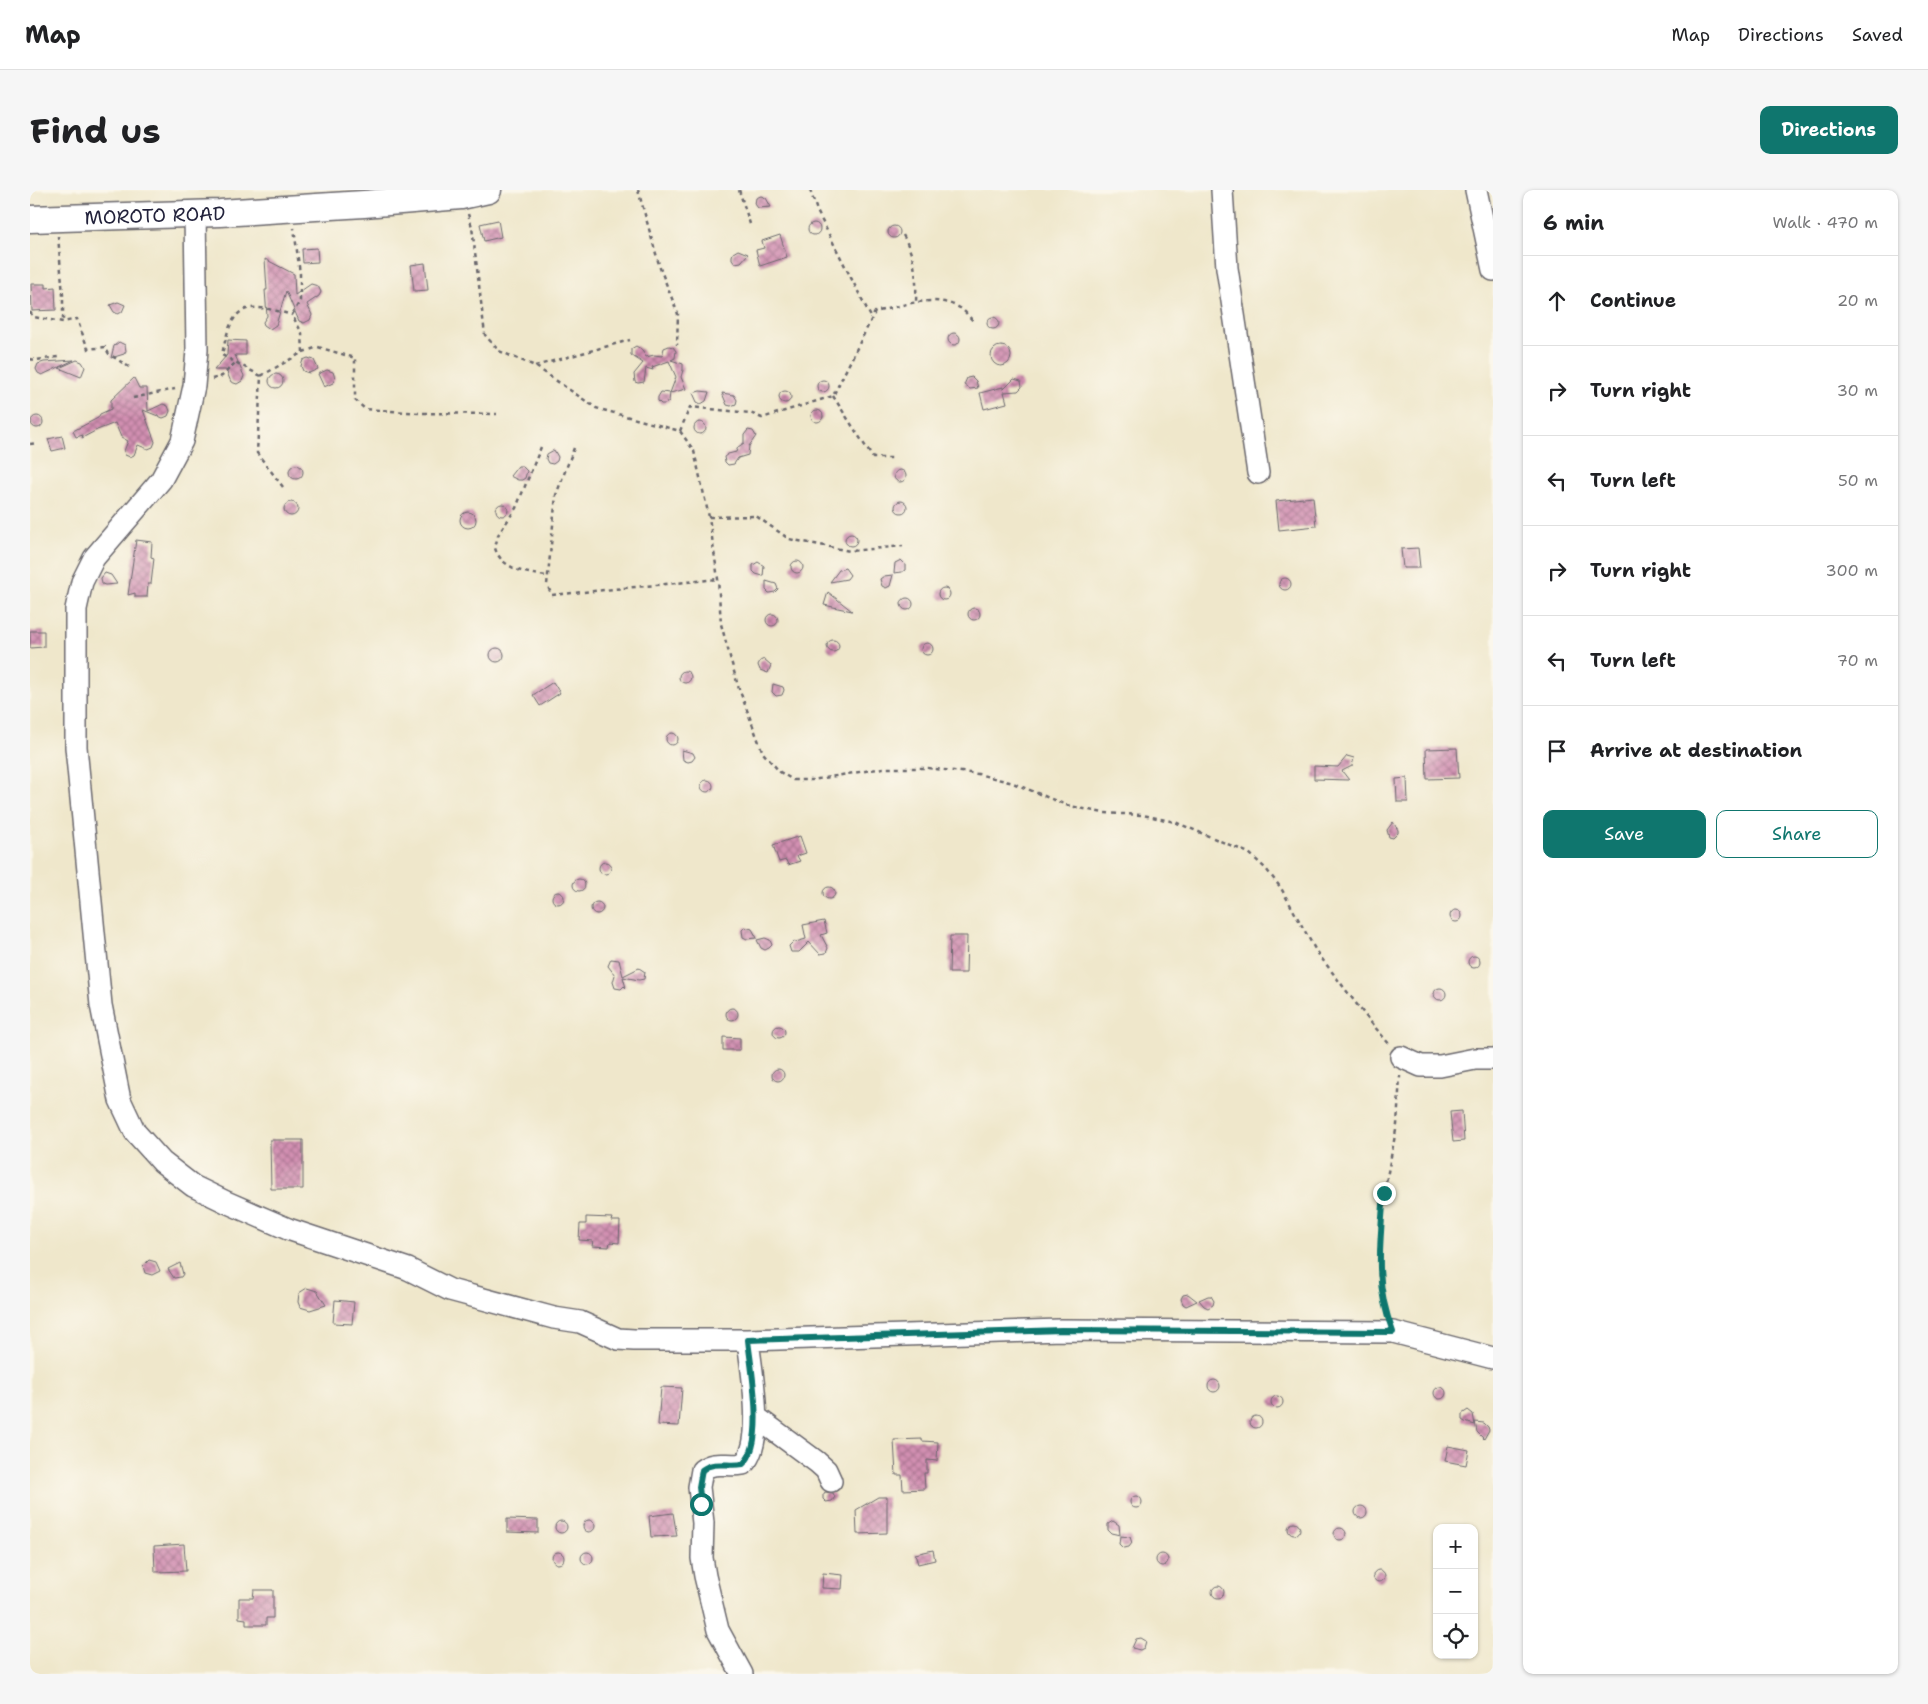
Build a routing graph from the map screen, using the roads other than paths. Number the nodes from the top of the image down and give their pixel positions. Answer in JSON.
{"nodes":[{"id":1,"x":488,"y":190,"type":"edge"},
{"id":2,"x":1222,"y":190,"type":"edge"},
{"id":3,"x":1476,"y":190,"type":"edge"},
{"id":4,"x":305,"y":202,"type":"edge"},
{"id":5,"x":195,"y":213,"type":"junction"},
{"id":6,"x":30,"y":219,"type":"edge"},
{"id":7,"x":1493,"y":270,"type":"edge"},
{"id":8,"x":1258,"y":472,"type":"dead end"},
{"id":9,"x":1400,"y":1057,"type":"road end"},
{"id":10,"x":1493,"y":1060,"type":"edge"},
{"id":11,"x":748,"y":1340,"type":"junction"},
{"id":12,"x":1493,"y":1358,"type":"edge"},
{"id":13,"x":756,"y":1417,"type":"junction"},
{"id":14,"x":831,"y":1481,"type":"dead end"},
{"id":15,"x":742,"y":1674,"type":"edge"}],
"edges":[{"from":1,"to":4,"type":"main road","name":"MOROTO ROAD"},
{"from":2,"to":8,"type":"street"},
{"from":3,"to":7,"type":"street"},
{"from":4,"to":5,"type":"main road","name":"MOROTO ROAD"},
{"from":5,"to":6,"type":"main road","name":"MOROTO ROAD"},
{"from":5,"to":11,"type":"street"},
{"from":9,"to":10,"type":"street"},
{"from":11,"to":12,"type":"street"},
{"from":11,"to":13,"type":"street"},
{"from":13,"to":14,"type":"street"},
{"from":13,"to":15,"type":"street"}]}
